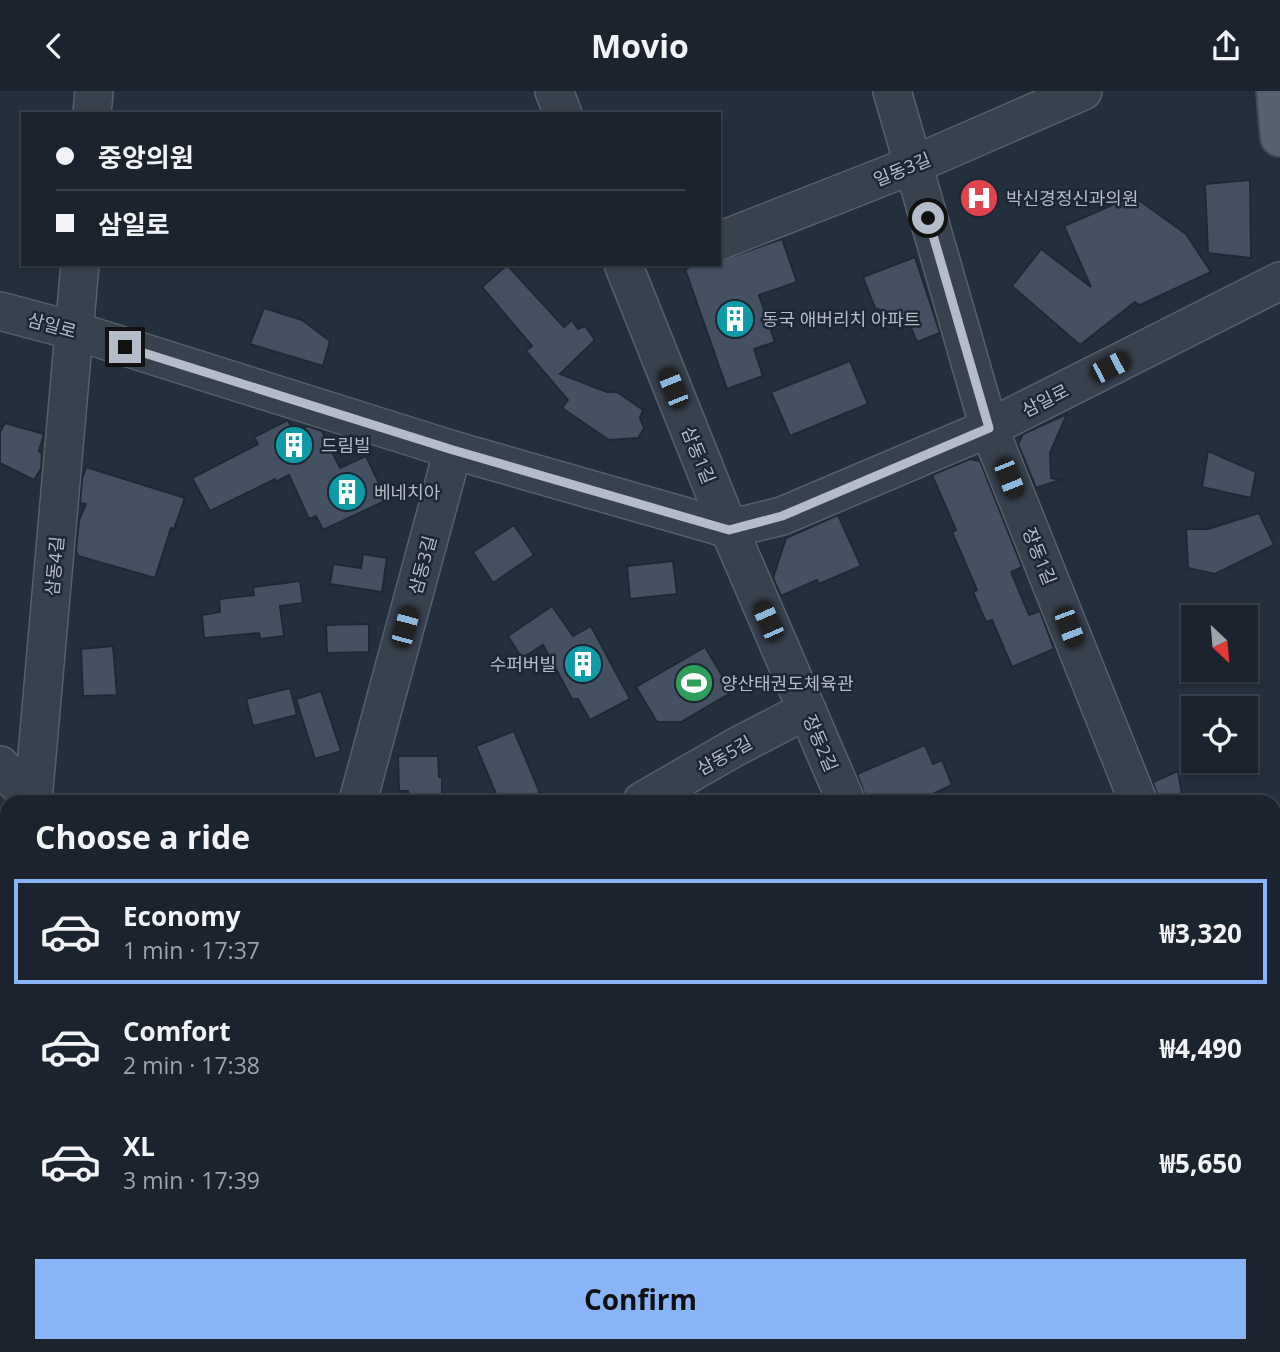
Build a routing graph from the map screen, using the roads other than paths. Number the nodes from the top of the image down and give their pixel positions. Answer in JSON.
{"nodes":[{"id":1,"x":554,"y":91,"type":"edge"},
{"id":2,"x":892,"y":91,"type":"edge"},
{"id":3,"x":1083,"y":91,"type":"edge"},
{"id":4,"x":1276,"y":91,"type":"edge"},
{"id":5,"x":563,"y":112,"type":"edge"},
{"id":6,"x":1280,"y":137,"type":"edge"},
{"id":7,"x":913,"y":165,"type":"junction"},
{"id":8,"x":721,"y":240,"type":"edge"},
{"id":9,"x":80,"y":266,"type":"edge"},
{"id":10,"x":625,"y":266,"type":"edge"},
{"id":11,"x":1280,"y":281,"type":"edge"},
{"id":12,"x":0,"y":311,"type":"edge"},
{"id":13,"x":75,"y":331,"type":"junction"},
{"id":14,"x":989,"y":428,"type":"junction"},
{"id":15,"x":453,"y":450,"type":"junction"},
{"id":16,"x":729,"y":530,"type":"junction"},
{"id":17,"x":807,"y":710,"type":"junction"},
{"id":18,"x":0,"y":765,"type":"edge"},
{"id":19,"x":28,"y":795,"type":"edge"},
{"id":20,"x":34,"y":795,"type":"edge"},
{"id":21,"x":360,"y":795,"type":"edge"},
{"id":22,"x":652,"y":795,"type":"edge"},
{"id":23,"x":843,"y":795,"type":"edge"},
{"id":24,"x":1136,"y":795,"type":"edge"}],
"edges":[{"from":1,"to":5,"type":"street"},
{"from":2,"to":7,"type":"street","name":"장동1길"},
{"from":3,"to":7,"type":"street","name":"일동3길"},
{"from":4,"to":6,"type":"main road"},
{"from":7,"to":8,"type":"street","name":"일동3길"},
{"from":7,"to":14,"type":"street","name":"장동1길"},
{"from":9,"to":13,"type":"street","name":"삼동4길"},
{"from":10,"to":16,"type":"street","name":"삼동1길"},
{"from":11,"to":14,"type":"street","name":"삼일로"},
{"from":12,"to":13,"type":"street","name":"삼일로"},
{"from":13,"to":15,"type":"street","name":"삼일로"},
{"from":13,"to":20,"type":"street","name":"삼동4길"},
{"from":14,"to":16,"type":"street","name":"삼일로"},
{"from":14,"to":24,"type":"street","name":"장동1길"},
{"from":15,"to":16,"type":"street","name":"삼일로"},
{"from":15,"to":21,"type":"street","name":"삼동3길"},
{"from":16,"to":17,"type":"street","name":"장동2길"},
{"from":17,"to":22,"type":"street","name":"삼동5길"},
{"from":17,"to":23,"type":"street","name":"장동2길"},
{"from":18,"to":19,"type":"street"}]}
